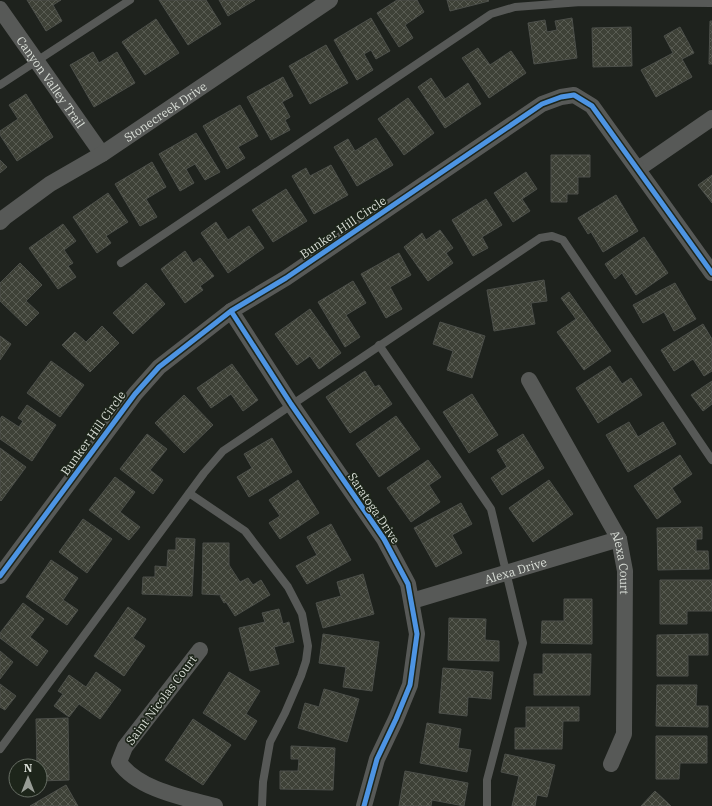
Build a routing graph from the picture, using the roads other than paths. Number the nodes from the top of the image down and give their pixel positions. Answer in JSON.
{"nodes":[{"id":1,"x":130,"y":0,"type":"edge"},
{"id":2,"x":330,"y":0,"type":"edge"},
{"id":3,"x":712,"y":3,"type":"edge"},
{"id":4,"x":0,"y":9,"type":"edge"},
{"id":5,"x":37,"y":62,"type":"junction"},
{"id":6,"x":0,"y":85,"type":"edge"},
{"id":7,"x":712,"y":118,"type":"edge"},
{"id":8,"x":102,"y":154,"type":"junction"},
{"id":9,"x":638,"y":169,"type":"junction"},
{"id":10,"x":0,"y":222,"type":"edge"},
{"id":11,"x":121,"y":263,"type":"dead end"},
{"id":12,"x":712,"y":273,"type":"edge"},
{"id":13,"x":231,"y":311,"type":"junction"},
{"id":14,"x":380,"y":345,"type":"junction"},
{"id":15,"x":529,"y":380,"type":"dead end"},
{"id":16,"x":291,"y":404,"type":"junction"},
{"id":17,"x":712,"y":460,"type":"edge"},
{"id":18,"x":189,"y":493,"type":"junction"},
{"id":19,"x":619,"y":539,"type":"junction"},
{"id":20,"x":505,"y":573,"type":"junction"},
{"id":21,"x":0,"y":576,"type":"edge"},
{"id":22,"x":412,"y":601,"type":"junction"},
{"id":23,"x":200,"y":650,"type":"dead end"},
{"id":24,"x":0,"y":749,"type":"edge"},
{"id":25,"x":611,"y":764,"type":"dead end"},
{"id":26,"x":215,"y":806,"type":"edge"},
{"id":27,"x":262,"y":806,"type":"edge"},
{"id":28,"x":364,"y":806,"type":"edge"},
{"id":29,"x":487,"y":806,"type":"edge"}],
"edges":[{"from":1,"to":5,"type":"lane"},
{"from":2,"to":8,"type":"street","name":"Stonecreek Drive"},
{"from":3,"to":11,"type":"lane"},
{"from":4,"to":5,"type":"street","name":"Canyon Valley Trail"},
{"from":5,"to":6,"type":"lane"},
{"from":5,"to":8,"type":"street","name":"Canyon Valley Trail"},
{"from":7,"to":9,"type":"street"},
{"from":8,"to":10,"type":"street","name":"Stonecreek Drive"},
{"from":9,"to":12,"type":"street","name":"Bunker Hill Circle"},
{"from":9,"to":13,"type":"street","name":"Bunker Hill Circle"},
{"from":13,"to":16,"type":"street","name":"Saratoga Drive"},
{"from":13,"to":21,"type":"street","name":"Bunker Hill Circle"},
{"from":14,"to":16,"type":"lane"},
{"from":14,"to":17,"type":"lane"},
{"from":14,"to":20,"type":"lane"},
{"from":15,"to":19,"type":"street","name":"Alexa Court"},
{"from":16,"to":18,"type":"lane"},
{"from":16,"to":22,"type":"street","name":"Saratoga Drive"},
{"from":18,"to":24,"type":"lane"},
{"from":18,"to":27,"type":"lane"},
{"from":19,"to":20,"type":"street","name":"Alexa Drive"},
{"from":19,"to":25,"type":"street","name":"Alexa Court"},
{"from":20,"to":22,"type":"street","name":"Alexa Drive"},
{"from":20,"to":29,"type":"lane"},
{"from":22,"to":28,"type":"street","name":"Saratoga Drive"},
{"from":23,"to":26,"type":"street","name":"Saint Nicolas Court"}]}
